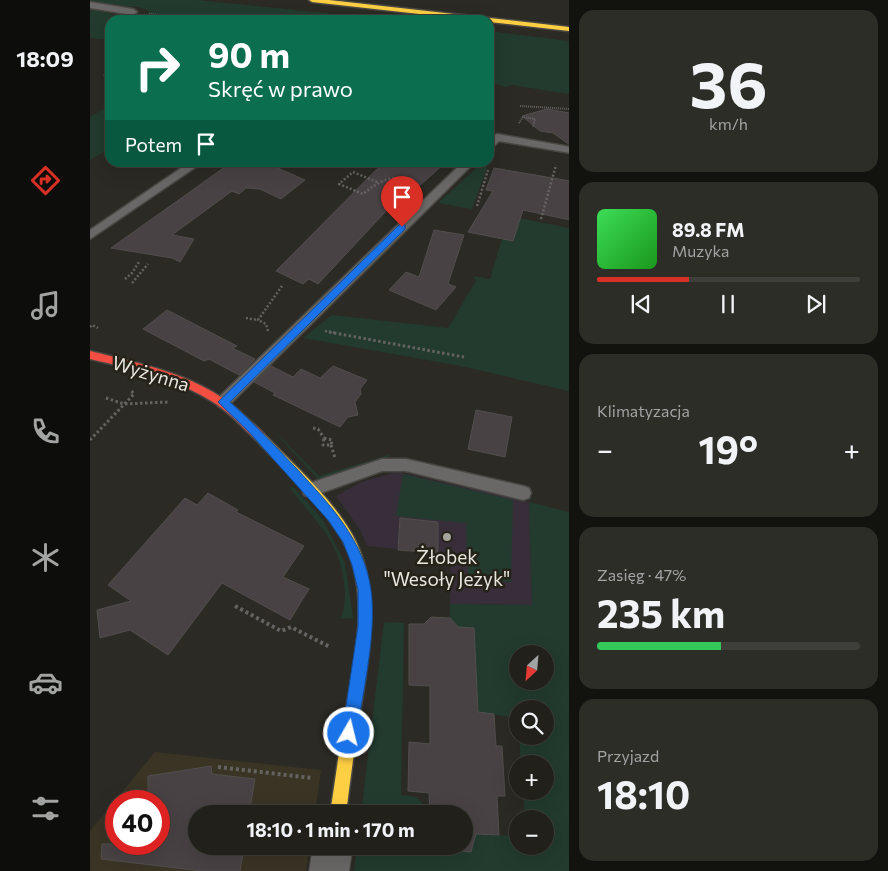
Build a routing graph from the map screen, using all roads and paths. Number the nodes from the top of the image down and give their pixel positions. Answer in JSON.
{"nodes":[{"id":1,"x":312,"y":0,"type":"edge"},
{"id":2,"x":90,"y":6,"type":"edge"},
{"id":3,"x":133,"y":12,"type":"joint"},
{"id":4,"x":153,"y":15,"type":"edge"},
{"id":5,"x":445,"y":15,"type":"edge"},
{"id":6,"x":494,"y":21,"type":"edge"},
{"id":7,"x":569,"y":29,"type":"edge"},
{"id":8,"x":520,"y":106,"type":"dead end"},
{"id":9,"x":569,"y":109,"type":"edge"},
{"id":10,"x":494,"y":140,"type":"edge"},
{"id":11,"x":569,"y":150,"type":"edge"},
{"id":12,"x":557,"y":162,"type":"dead end"},
{"id":13,"x":191,"y":167,"type":"edge"},
{"id":14,"x":465,"y":167,"type":"edge"},
{"id":15,"x":490,"y":167,"type":"edge"},
{"id":16,"x":377,"y":182,"type":"junction"},
{"id":17,"x":433,"y":198,"type":"junction"},
{"id":18,"x":477,"y":206,"type":"dead end"},
{"id":19,"x":540,"y":219,"type":"dead end"},
{"id":20,"x":90,"y":235,"type":"edge"},
{"id":21,"x":139,"y":262,"type":"dead end"},
{"id":22,"x":148,"y":264,"type":"dead end"},
{"id":23,"x":125,"y":279,"type":"dead end"},
{"id":24,"x":132,"y":283,"type":"dead end"},
{"id":25,"x":282,"y":286,"type":"dead end"},
{"id":26,"x":246,"y":318,"type":"dead end"},
{"id":27,"x":258,"y":320,"type":"junction"},
{"id":28,"x":300,"y":326,"type":"junction"},
{"id":29,"x":90,"y":327,"type":"edge"},
{"id":30,"x":98,"y":328,"type":"dead end"},
{"id":31,"x":262,"y":337,"type":"dead end"},
{"id":32,"x":90,"y":355,"type":"edge"},
{"id":33,"x":464,"y":357,"type":"dead end"},
{"id":34,"x":130,"y":389,"type":"dead end"},
{"id":35,"x":106,"y":398,"type":"dead end"},
{"id":36,"x":223,"y":402,"type":"junction"},
{"id":37,"x":171,"y":403,"type":"dead end"},
{"id":38,"x":123,"y":404,"type":"junction"},
{"id":39,"x":313,"y":428,"type":"dead end"},
{"id":40,"x":324,"y":438,"type":"junction"},
{"id":41,"x":90,"y":440,"type":"edge"},
{"id":42,"x":331,"y":445,"type":"junction"},
{"id":43,"x":328,"y":461,"type":"dead end"},
{"id":44,"x":310,"y":490,"type":"junction"},
{"id":45,"x":523,"y":493,"type":"dead end"},
{"id":46,"x":235,"y":606,"type":"dead end"},
{"id":47,"x":337,"y":650,"type":"dead end"},
{"id":48,"x":218,"y":767,"type":"dead end"},
{"id":49,"x":320,"y":779,"type":"dead end"},
{"id":50,"x":339,"y":805,"type":"edge"},
{"id":51,"x":332,"y":855,"type":"edge"},
{"id":52,"x":330,"y":871,"type":"edge"}],
"edges":[{"from":1,"to":5,"type":"main road"},
{"from":2,"to":3,"type":"lane"},
{"from":3,"to":4,"type":"path"},
{"from":6,"to":7,"type":"main road"},
{"from":8,"to":9,"type":"path"},
{"from":10,"to":11,"type":"lane"},
{"from":12,"to":19,"type":"path"},
{"from":13,"to":20,"type":"lane"},
{"from":14,"to":17,"type":"lane"},
{"from":15,"to":18,"type":"path"},
{"from":16,"to":16,"type":"path"},
{"from":16,"to":17,"type":"path"},
{"from":17,"to":28,"type":"lane"},
{"from":21,"to":23,"type":"path"},
{"from":22,"to":24,"type":"path"},
{"from":25,"to":27,"type":"path"},
{"from":26,"to":27,"type":"path"},
{"from":27,"to":31,"type":"path"},
{"from":28,"to":33,"type":"path"},
{"from":28,"to":36,"type":"lane"},
{"from":29,"to":30,"type":"path"},
{"from":32,"to":36,"type":"main road","name":"Wyżynna"},
{"from":34,"to":38,"type":"path"},
{"from":35,"to":38,"type":"path"},
{"from":36,"to":44,"type":"main road","name":"Wyżynna"},
{"from":37,"to":38,"type":"path"},
{"from":38,"to":41,"type":"path"},
{"from":39,"to":40,"type":"path"},
{"from":40,"to":42,"type":"path"},
{"from":40,"to":42,"type":"path"},
{"from":42,"to":43,"type":"path"},
{"from":44,"to":45,"type":"lane"},
{"from":44,"to":50,"type":"main road","name":"Wyżynna"},
{"from":46,"to":47,"type":"path"},
{"from":48,"to":49,"type":"path"},
{"from":51,"to":52,"type":"street"}]}
